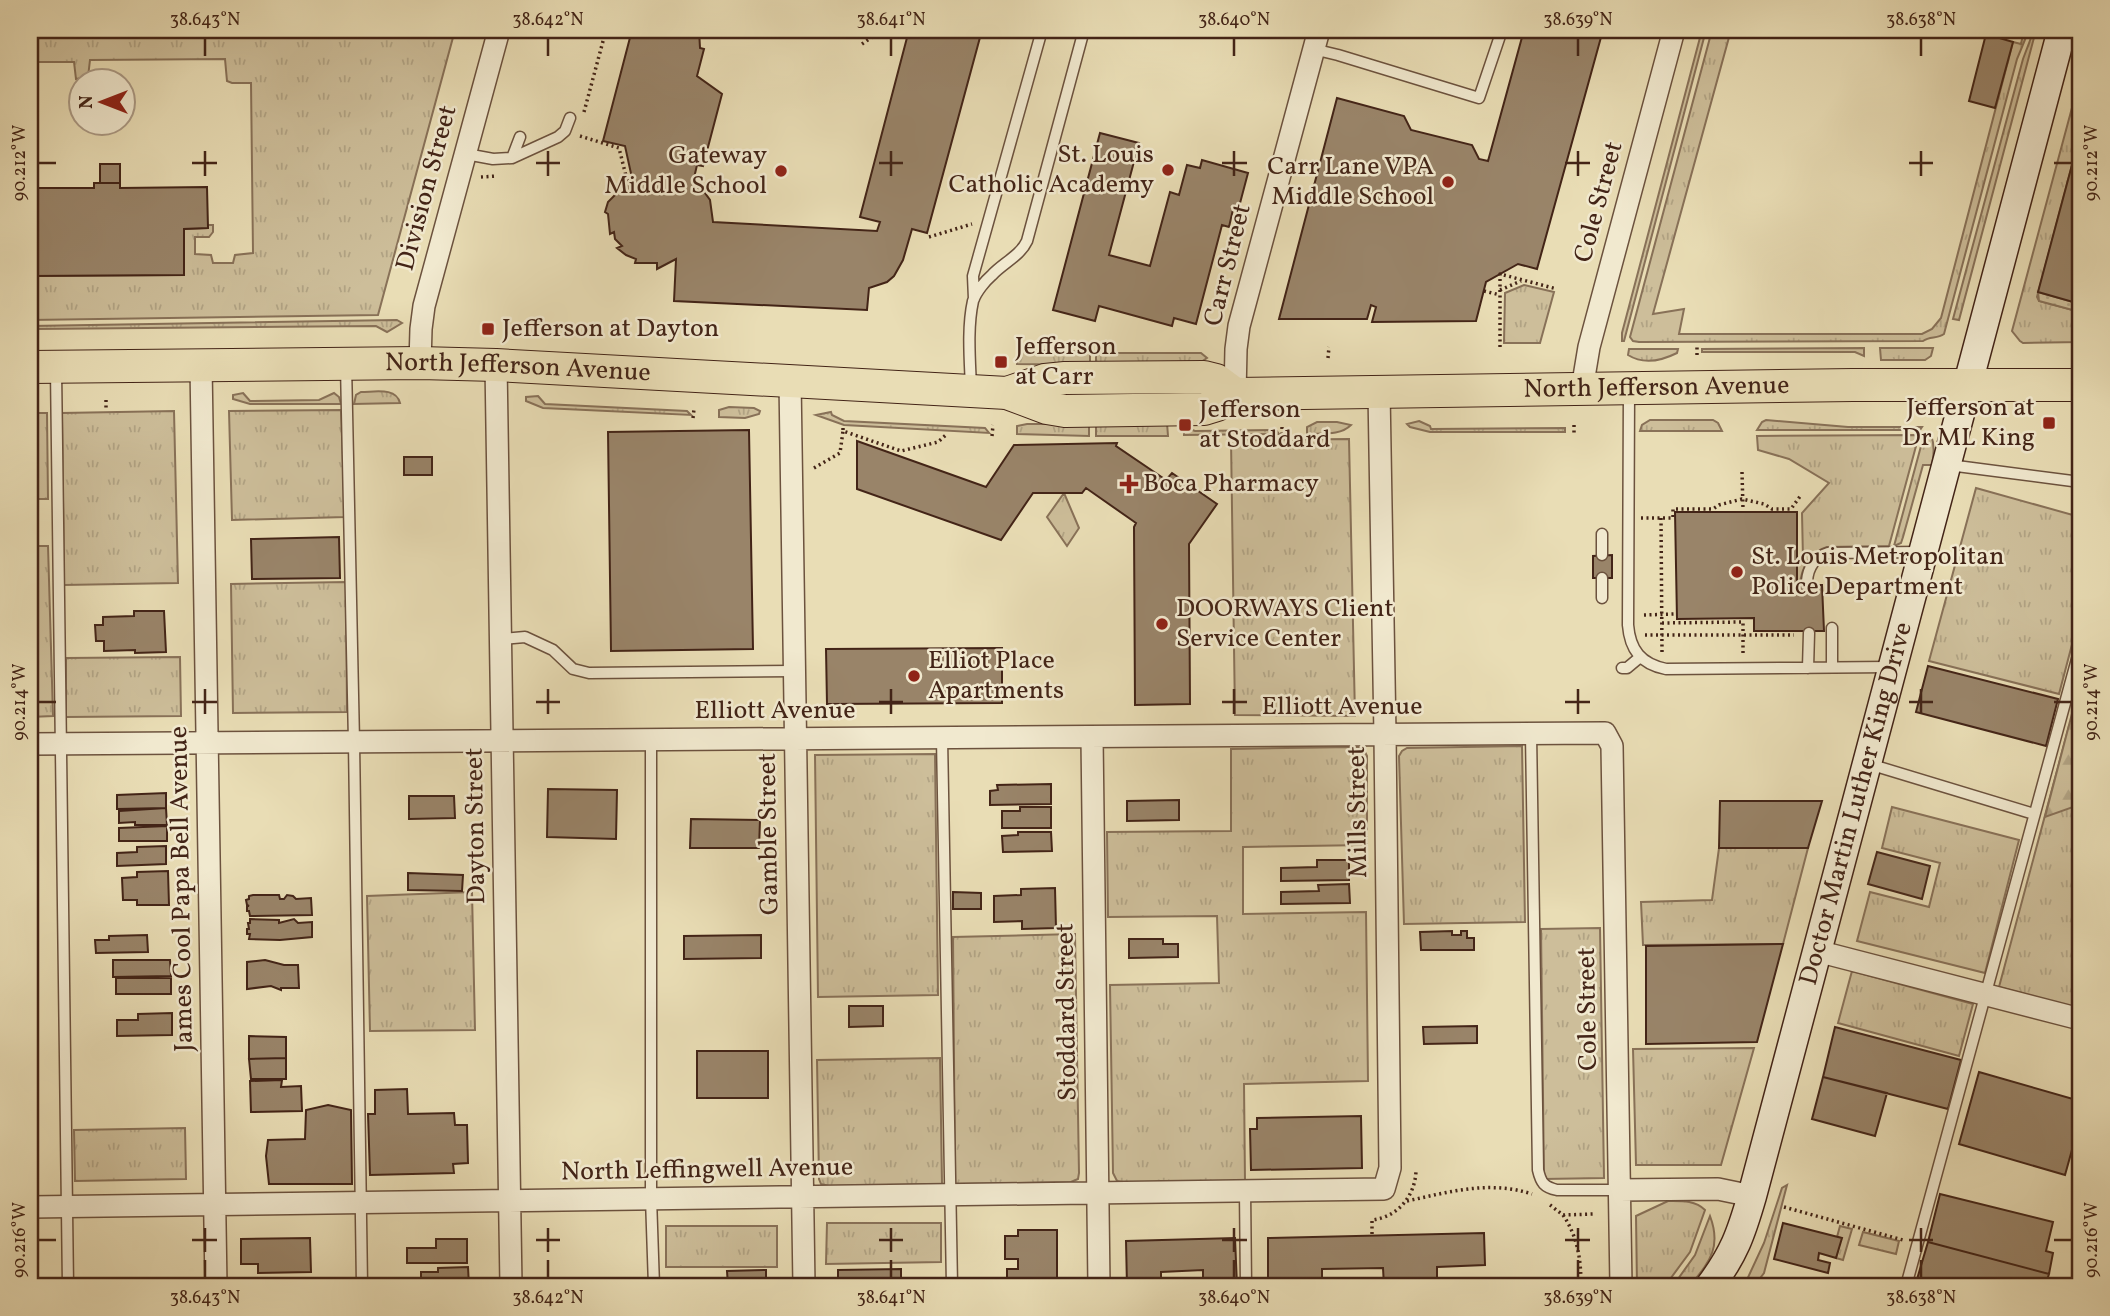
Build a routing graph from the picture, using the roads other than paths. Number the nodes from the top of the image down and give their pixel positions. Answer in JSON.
{"nodes":[{"id":1,"x":499,"y":30,"type":"edge"},
{"id":2,"x":1042,"y":30,"type":"edge"},
{"id":3,"x":1084,"y":30,"type":"edge"},
{"id":4,"x":1502,"y":30,"type":"edge"},
{"id":5,"x":1674,"y":30,"type":"edge"},
{"id":6,"x":2062,"y":30,"type":"edge"},
{"id":7,"x":1316,"y":40,"type":"edge"},
{"id":8,"x":570,"y":118,"type":"dead end"},
{"id":9,"x":520,"y":137,"type":"dead end"},
{"id":10,"x":466,"y":154,"type":"junction"},
{"id":11,"x":512,"y":158,"type":"junction"},
{"id":12,"x":974,"y":299,"type":"junction"},
{"id":13,"x":420,"y":363,"type":"junction"},
{"id":14,"x":346,"y":364,"type":"junction"},
{"id":15,"x":496,"y":365,"type":"junction"},
{"id":16,"x":201,"y":366,"type":"junction"},
{"id":17,"x":43,"y":367,"type":"edge"},
{"id":18,"x":790,"y":381,"type":"junction"},
{"id":19,"x":2080,"y":385,"type":"edge"},
{"id":20,"x":1967,"y":386,"type":"junction"},
{"id":21,"x":1629,"y":388,"type":"junction"},
{"id":22,"x":1582,"y":389,"type":"junction"},
{"id":23,"x":971,"y":391,"type":"junction"},
{"id":24,"x":1379,"y":391,"type":"junction"},
{"id":25,"x":1236,"y":394,"type":"junction"},
{"id":26,"x":1946,"y":465,"type":"junction"},
{"id":27,"x":2080,"y":482,"type":"edge"},
{"id":28,"x":1602,"y":534,"type":"dead end"},
{"id":29,"x":1923,"y":552,"type":"junction"},
{"id":30,"x":1602,"y":555,"type":"dead end"},
{"id":31,"x":1602,"y":578,"type":"dead end"},
{"id":32,"x":1807,"y":581,"type":"dead end"},
{"id":33,"x":1602,"y":598,"type":"dead end"},
{"id":34,"x":1832,"y":628,"type":"dead end"},
{"id":35,"x":1804,"y":634,"type":"road end"},
{"id":36,"x":500,"y":639,"type":"junction"},
{"id":37,"x":2080,"y":648,"type":"edge"},
{"id":38,"x":1639,"y":658,"type":"junction"},
{"id":39,"x":1832,"y":667,"type":"junction"},
{"id":40,"x":1891,"y":667,"type":"junction"},
{"id":41,"x":1622,"y":668,"type":"dead end"},
{"id":42,"x":1808,"y":668,"type":"junction"},
{"id":43,"x":795,"y":671,"type":"junction"},
{"id":44,"x":1605,"y":733,"type":"joint"},
{"id":45,"x":1531,"y":734,"type":"junction"},
{"id":46,"x":1385,"y":735,"type":"junction"},
{"id":47,"x":1092,"y":737,"type":"junction"},
{"id":48,"x":942,"y":738,"type":"junction"},
{"id":49,"x":796,"y":739,"type":"junction"},
{"id":50,"x":651,"y":740,"type":"junction"},
{"id":51,"x":502,"y":741,"type":"junction"},
{"id":52,"x":354,"y":742,"type":"junction"},
{"id":53,"x":207,"y":743,"type":"junction"},
{"id":54,"x":30,"y":744,"type":"edge"},
{"id":55,"x":60,"y":744,"type":"junction"},
{"id":56,"x":1866,"y":763,"type":"junction"},
{"id":57,"x":2034,"y":814,"type":"junction"},
{"id":58,"x":1816,"y":951,"type":"junction"},
{"id":59,"x":1985,"y":994,"type":"junction"},
{"id":60,"x":2080,"y":1019,"type":"edge"},
{"id":61,"x":1384,"y":1189,"type":"joint"},
{"id":62,"x":1619,"y":1190,"type":"junction"},
{"id":63,"x":1245,"y":1191,"type":"junction"},
{"id":64,"x":1097,"y":1192,"type":"junction"},
{"id":65,"x":950,"y":1194,"type":"junction"},
{"id":66,"x":803,"y":1196,"type":"junction"},
{"id":67,"x":1752,"y":1196,"type":"junction"},
{"id":68,"x":651,"y":1198,"type":"junction"},
{"id":69,"x":509,"y":1200,"type":"junction"},
{"id":70,"x":361,"y":1202,"type":"junction"},
{"id":71,"x":215,"y":1204,"type":"junction"},
{"id":72,"x":66,"y":1206,"type":"junction"},
{"id":73,"x":30,"y":1207,"type":"edge"},
{"id":74,"x":68,"y":1286,"type":"edge"},
{"id":75,"x":216,"y":1286,"type":"edge"},
{"id":76,"x":362,"y":1286,"type":"edge"},
{"id":77,"x":511,"y":1286,"type":"edge"},
{"id":78,"x":654,"y":1286,"type":"edge"},
{"id":79,"x":804,"y":1286,"type":"edge"},
{"id":80,"x":952,"y":1286,"type":"edge"},
{"id":81,"x":1099,"y":1286,"type":"edge"},
{"id":82,"x":1246,"y":1286,"type":"edge"},
{"id":83,"x":1620,"y":1286,"type":"edge"},
{"id":84,"x":1710,"y":1286,"type":"edge"},
{"id":85,"x":1906,"y":1286,"type":"edge"}],
"edges":[{"from":1,"to":10,"type":"street","name":"Division Street"},
{"from":2,"to":12,"type":"lane"},
{"from":3,"to":12,"type":"lane"},
{"from":4,"to":7,"type":"lane"},
{"from":5,"to":22,"type":"street","name":"Cole Street"},
{"from":6,"to":20,"type":"main road","name":"Doctor Martin Luther King Drive"},
{"from":7,"to":25,"type":"street","name":"Carr Street"},
{"from":8,"to":11,"type":"lane"},
{"from":9,"to":11,"type":"lane"},
{"from":10,"to":11,"type":"lane"},
{"from":10,"to":13,"type":"street","name":"Division Street"},
{"from":12,"to":23,"type":"lane"},
{"from":13,"to":14,"type":"main road","name":"North Jefferson Avenue"},
{"from":13,"to":15,"type":"main road","name":"North Jefferson Avenue"},
{"from":14,"to":16,"type":"main road","name":"North Jefferson Avenue"},
{"from":14,"to":52,"type":"lane"},
{"from":15,"to":18,"type":"main road","name":"North Jefferson Avenue"},
{"from":15,"to":36,"type":"street","name":"Dayton Street"},
{"from":16,"to":17,"type":"main road","name":"North Jefferson Avenue"},
{"from":16,"to":53,"type":"street","name":"James Cool Papa Bell Avenue"},
{"from":17,"to":55,"type":"lane"},
{"from":18,"to":23,"type":"main road","name":"North Jefferson Avenue"},
{"from":18,"to":43,"type":"street","name":"Gamble Street"},
{"from":19,"to":20,"type":"main road","name":"North Jefferson Avenue"},
{"from":20,"to":21,"type":"main road","name":"North Jefferson Avenue"},
{"from":20,"to":26,"type":"main road","name":"Doctor Martin Luther King Drive"},
{"from":21,"to":22,"type":"main road","name":"North Jefferson Avenue"},
{"from":21,"to":38,"type":"lane"},
{"from":22,"to":24,"type":"main road","name":"North Jefferson Avenue"},
{"from":23,"to":25,"type":"main road","name":"North Jefferson Avenue"},
{"from":24,"to":25,"type":"main road","name":"North Jefferson Avenue"},
{"from":24,"to":46,"type":"street","name":"Mills Street"},
{"from":26,"to":27,"type":"lane"},
{"from":26,"to":29,"type":"main road","name":"Doctor Martin Luther King Drive"},
{"from":28,"to":30,"type":"lane"},
{"from":29,"to":32,"type":"lane"},
{"from":29,"to":40,"type":"main road","name":"Doctor Martin Luther King Drive"},
{"from":31,"to":33,"type":"lane"},
{"from":34,"to":39,"type":"lane"},
{"from":35,"to":42,"type":"lane"},
{"from":36,"to":43,"type":"lane"},
{"from":36,"to":51,"type":"street","name":"Dayton Street"},
{"from":37,"to":57,"type":"lane"},
{"from":38,"to":41,"type":"lane"},
{"from":38,"to":42,"type":"lane"},
{"from":39,"to":40,"type":"lane"},
{"from":39,"to":42,"type":"lane"},
{"from":40,"to":56,"type":"main road","name":"Doctor Martin Luther King Drive"},
{"from":43,"to":49,"type":"street","name":"Gamble Street"},
{"from":44,"to":45,"type":"street","name":"Elliott Avenue"},
{"from":44,"to":62,"type":"street","name":"Cole Street"},
{"from":45,"to":46,"type":"street","name":"Elliott Avenue"},
{"from":45,"to":62,"type":"lane"},
{"from":46,"to":47,"type":"street","name":"Elliott Avenue"},
{"from":46,"to":61,"type":"street","name":"Mills Street"},
{"from":47,"to":48,"type":"street","name":"Elliott Avenue"},
{"from":47,"to":64,"type":"street","name":"Stoddard Street"},
{"from":48,"to":49,"type":"street","name":"Elliott Avenue"},
{"from":48,"to":65,"type":"lane"},
{"from":49,"to":50,"type":"street","name":"Elliott Avenue"},
{"from":49,"to":66,"type":"street","name":"Gamble Street"},
{"from":50,"to":51,"type":"street","name":"Elliott Avenue"},
{"from":50,"to":68,"type":"lane"},
{"from":51,"to":52,"type":"street","name":"Elliott Avenue"},
{"from":51,"to":69,"type":"street","name":"Dayton Street"},
{"from":52,"to":53,"type":"street","name":"Elliott Avenue"},
{"from":52,"to":70,"type":"lane"},
{"from":53,"to":55,"type":"street","name":"Elliott Avenue"},
{"from":53,"to":71,"type":"street","name":"James Cool Papa Bell Avenue"},
{"from":54,"to":55,"type":"street","name":"Elliott Avenue"},
{"from":55,"to":72,"type":"lane"},
{"from":56,"to":57,"type":"lane"},
{"from":56,"to":58,"type":"main road","name":"Doctor Martin Luther King Drive"},
{"from":57,"to":59,"type":"lane"},
{"from":58,"to":59,"type":"street"},
{"from":58,"to":67,"type":"main road","name":"Doctor Martin Luther King Drive"},
{"from":59,"to":60,"type":"street"},
{"from":59,"to":85,"type":"lane"},
{"from":61,"to":63,"type":"street","name":"North Leffingwell Avenue"},
{"from":62,"to":67,"type":"street"},
{"from":62,"to":83,"type":"street","name":"Cole Street"},
{"from":63,"to":64,"type":"street","name":"North Leffingwell Avenue"},
{"from":63,"to":82,"type":"lane"},
{"from":64,"to":65,"type":"street","name":"North Leffingwell Avenue"},
{"from":64,"to":81,"type":"street","name":"Stoddard Street"},
{"from":65,"to":66,"type":"street","name":"North Leffingwell Avenue"},
{"from":65,"to":80,"type":"lane"},
{"from":66,"to":68,"type":"street","name":"North Leffingwell Avenue"},
{"from":66,"to":79,"type":"street","name":"Gamble Street"},
{"from":67,"to":84,"type":"main road","name":"Doctor Martin Luther King Drive"},
{"from":68,"to":69,"type":"street","name":"North Leffingwell Avenue"},
{"from":68,"to":78,"type":"lane"},
{"from":69,"to":70,"type":"street","name":"North Leffingwell Avenue"},
{"from":69,"to":77,"type":"street","name":"Dayton Street"},
{"from":70,"to":71,"type":"street","name":"North Leffingwell Avenue"},
{"from":70,"to":76,"type":"lane"},
{"from":71,"to":72,"type":"street","name":"North Leffingwell Avenue"},
{"from":71,"to":75,"type":"street","name":"James Cool Papa Bell Avenue"},
{"from":72,"to":73,"type":"street","name":"North Leffingwell Avenue"},
{"from":72,"to":74,"type":"lane"}]}
